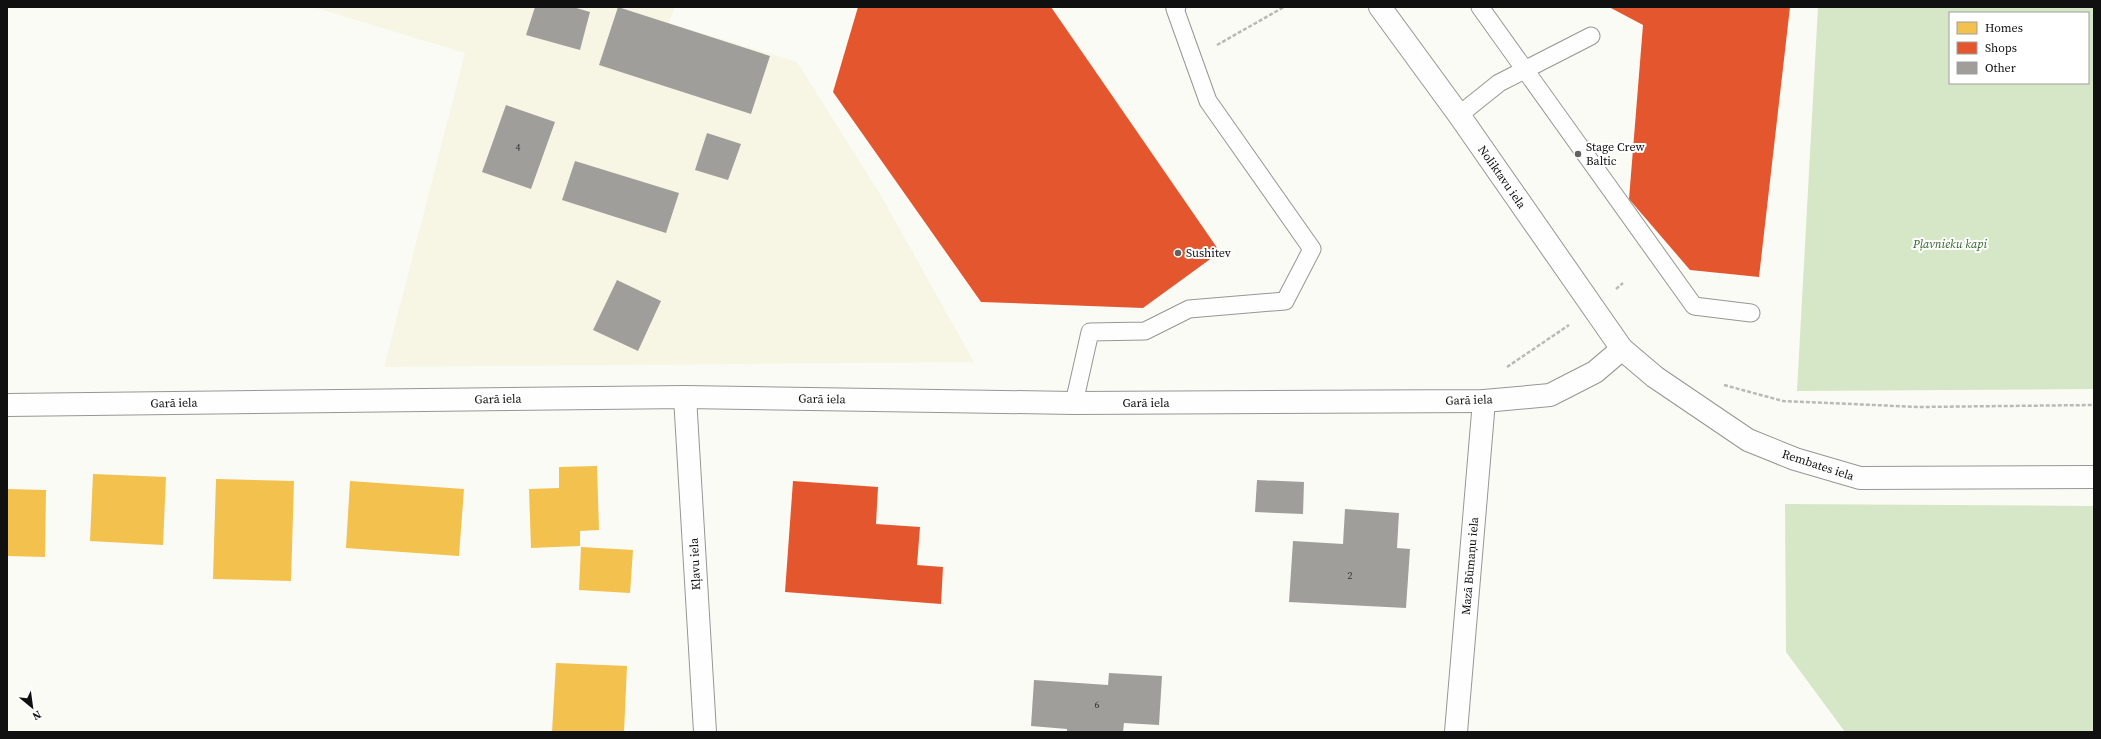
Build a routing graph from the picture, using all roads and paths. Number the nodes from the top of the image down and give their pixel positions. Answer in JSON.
{"nodes":[{"id":1,"x":1284,"y":7,"type":"edge"},
{"id":2,"x":1380,"y":7,"type":"edge"},
{"id":3,"x":1480,"y":7,"type":"edge"},
{"id":4,"x":1176,"y":8,"type":"edge"},
{"id":5,"x":1591,"y":36,"type":"dead end"},
{"id":6,"x":1193,"y":59,"type":"junction"},
{"id":7,"x":1524,"y":70,"type":"junction"},
{"id":8,"x":1459,"y":115,"type":"junction"},
{"id":9,"x":1624,"y":283,"type":"dead end"},
{"id":10,"x":1593,"y":308,"type":"junction"},
{"id":11,"x":1751,"y":313,"type":"dead end"},
{"id":12,"x":1622,"y":349,"type":"junction"},
{"id":13,"x":1507,"y":368,"type":"dead end"},
{"id":14,"x":1724,"y":385,"type":"dead end"},
{"id":15,"x":685,"y":396,"type":"junction"},
{"id":16,"x":1484,"y":401,"type":"junction"},
{"id":17,"x":1074,"y":403,"type":"junction"},
{"id":18,"x":7,"y":405,"type":"edge"},
{"id":19,"x":2094,"y":405,"type":"edge"},
{"id":20,"x":2094,"y":477,"type":"edge"},
{"id":21,"x":705,"y":732,"type":"edge"},
{"id":22,"x":1456,"y":732,"type":"edge"}],
"edges":[{"from":1,"to":6,"type":"path"},
{"from":2,"to":8,"type":"street","name":"Noliktavu iela"},
{"from":3,"to":7,"type":"lane"},
{"from":4,"to":6,"type":"lane"},
{"from":5,"to":7,"type":"lane"},
{"from":6,"to":17,"type":"lane"},
{"from":7,"to":8,"type":"lane"},
{"from":7,"to":11,"type":"lane"},
{"from":8,"to":10,"type":"street","name":"Noliktavu iela"},
{"from":9,"to":10,"type":"path"},
{"from":10,"to":12,"type":"street","name":"Noliktavu iela"},
{"from":10,"to":13,"type":"path"},
{"from":12,"to":16,"type":"street","name":"Garā iela"},
{"from":12,"to":20,"type":"street","name":"Rembates iela"},
{"from":14,"to":19,"type":"path"},
{"from":15,"to":17,"type":"street","name":"Garā iela"},
{"from":15,"to":18,"type":"street","name":"Garā iela"},
{"from":15,"to":21,"type":"street","name":"Kļavu iela"},
{"from":16,"to":17,"type":"street","name":"Garā iela"},
{"from":16,"to":22,"type":"street","name":"Mazā Būmaņu iela"}]}
